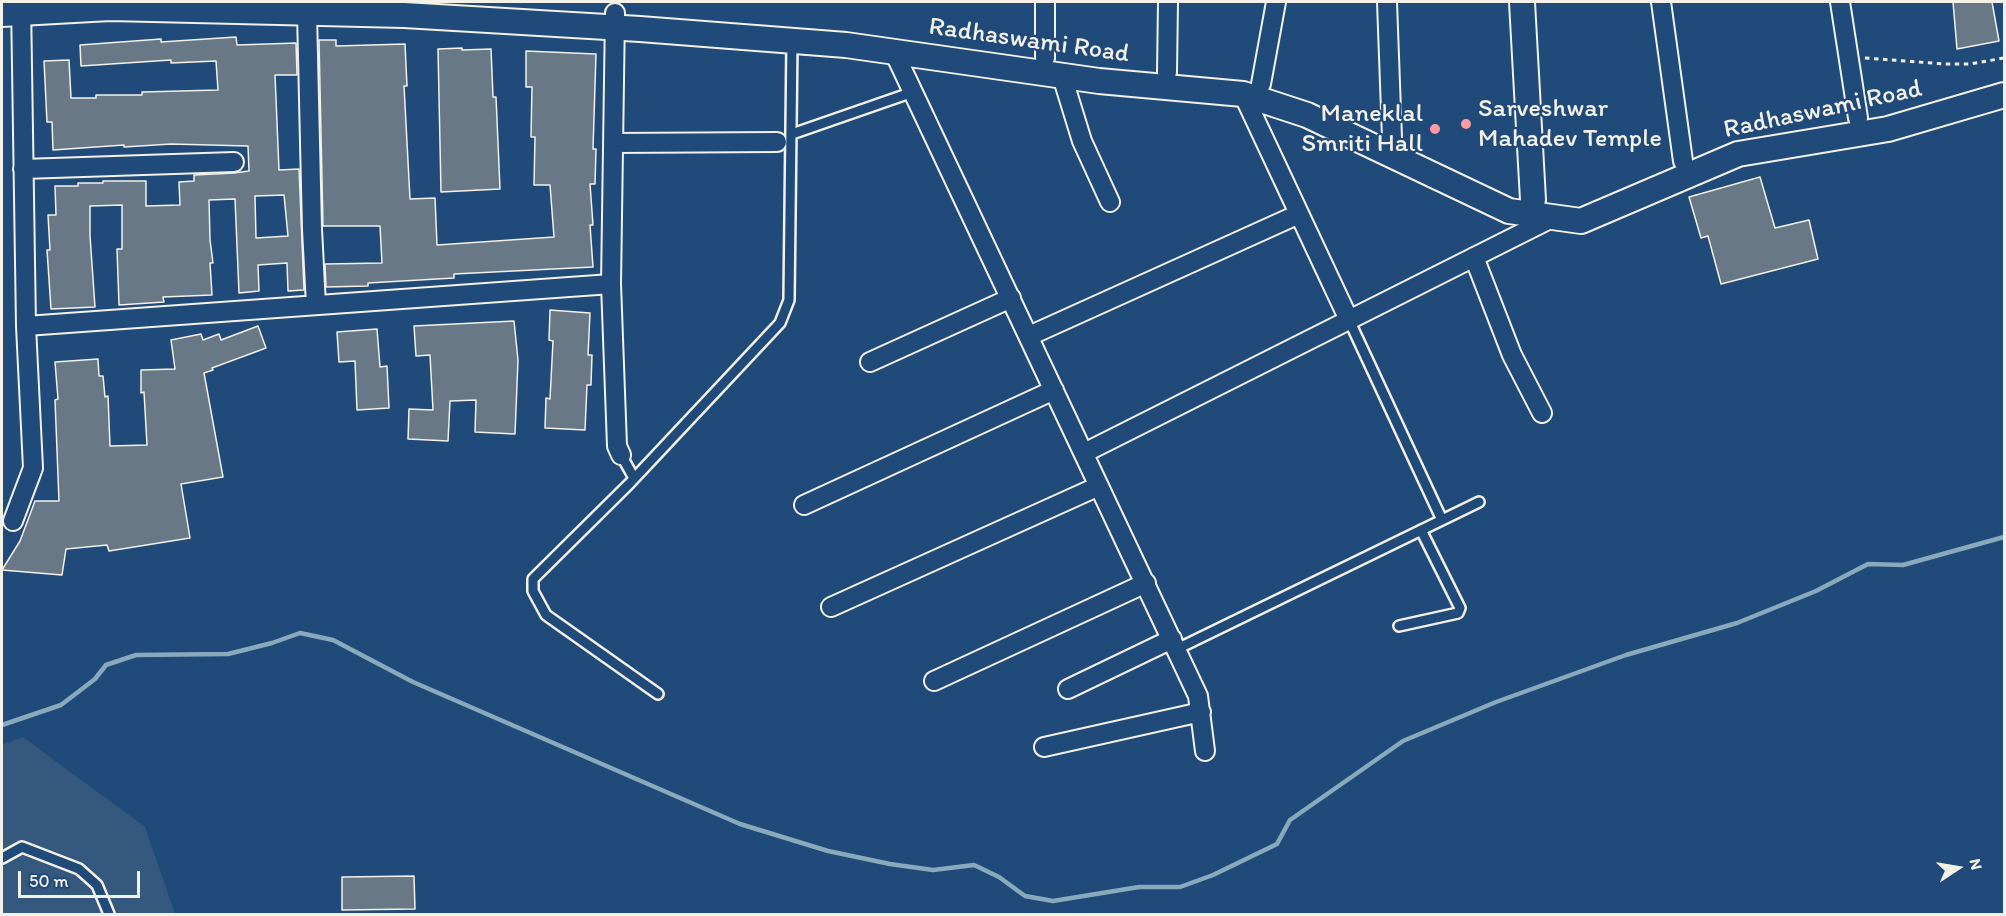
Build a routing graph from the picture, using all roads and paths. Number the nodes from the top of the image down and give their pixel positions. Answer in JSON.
{"nodes":[{"id":1,"x":1045,"y":2,"type":"edge"},
{"id":2,"x":1168,"y":2,"type":"edge"},
{"id":3,"x":1276,"y":2,"type":"edge"},
{"id":4,"x":1387,"y":2,"type":"edge"},
{"id":5,"x":1522,"y":2,"type":"edge"},
{"id":6,"x":1661,"y":2,"type":"edge"},
{"id":7,"x":1840,"y":2,"type":"edge"},
{"id":8,"x":419,"y":7,"type":"edge"},
{"id":9,"x":14,"y":9,"type":"edge"},
{"id":10,"x":307,"y":13,"type":"junction"},
{"id":11,"x":615,"y":20,"type":"junction"},
{"id":12,"x":792,"y":41,"type":"junction"},
{"id":13,"x":894,"y":52,"type":"junction"},
{"id":14,"x":1848,"y":57,"type":"junction"},
{"id":15,"x":1045,"y":58,"type":"junction"},
{"id":16,"x":2004,"y":58,"type":"edge"},
{"id":17,"x":1167,"y":72,"type":"junction"},
{"id":18,"x":1062,"y":76,"type":"junction"},
{"id":19,"x":2004,"y":80,"type":"edge"},
{"id":20,"x":1252,"y":89,"type":"junction"},
{"id":21,"x":913,"y":92,"type":"junction"},
{"id":22,"x":2004,"y":95,"type":"edge"},
{"id":23,"x":1858,"y":118,"type":"junction"},
{"id":24,"x":784,"y":138,"type":"junction"},
{"id":25,"x":1392,"y":138,"type":"junction"},
{"id":26,"x":613,"y":143,"type":"junction"},
{"id":27,"x":1683,"y":161,"type":"junction"},
{"id":28,"x":234,"y":162,"type":"dead end"},
{"id":29,"x":23,"y":169,"type":"junction"},
{"id":30,"x":1533,"y":200,"type":"junction"},
{"id":31,"x":1110,"y":202,"type":"dead end"},
{"id":32,"x":1299,"y":214,"type":"junction"},
{"id":33,"x":1554,"y":217,"type":"junction"},
{"id":34,"x":1474,"y":257,"type":"junction"},
{"id":35,"x":611,"y":284,"type":"junction"},
{"id":36,"x":1011,"y":298,"type":"junction"},
{"id":37,"x":316,"y":305,"type":"junction"},
{"id":38,"x":1348,"y":320,"type":"junction"},
{"id":39,"x":26,"y":326,"type":"junction"},
{"id":40,"x":1029,"y":336,"type":"junction"},
{"id":41,"x":870,"y":362,"type":"dead end"},
{"id":42,"x":1054,"y":390,"type":"junction"},
{"id":43,"x":1542,"y":413,"type":"dead end"},
{"id":44,"x":1084,"y":453,"type":"junction"},
{"id":45,"x":621,"y":455,"type":"joint"},
{"id":46,"x":634,"y":478,"type":"junction"},
{"id":47,"x":1099,"y":486,"type":"junction"},
{"id":48,"x":1479,"y":502,"type":"dead end"},
{"id":49,"x":804,"y":505,"type":"dead end"},
{"id":50,"x":1442,"y":520,"type":"junction"},
{"id":51,"x":13,"y":521,"type":"dead end"},
{"id":52,"x":1421,"y":530,"type":"junction"},
{"id":53,"x":1146,"y":583,"type":"junction"},
{"id":54,"x":831,"y":608,"type":"dead end"},
{"id":55,"x":1399,"y":626,"type":"dead end"},
{"id":56,"x":1175,"y":644,"type":"junction"},
{"id":57,"x":934,"y":681,"type":"dead end"},
{"id":58,"x":1068,"y":688,"type":"dead end"},
{"id":59,"x":658,"y":694,"type":"dead end"},
{"id":60,"x":1201,"y":712,"type":"junction"},
{"id":61,"x":1044,"y":747,"type":"dead end"},
{"id":62,"x":1205,"y":751,"type":"dead end"},
{"id":63,"x":2,"y":858,"type":"edge"},
{"id":64,"x":109,"y":915,"type":"edge"}],
"edges":[{"from":1,"to":15,"type":"street"},
{"from":2,"to":17,"type":"street"},
{"from":3,"to":20,"type":"street"},
{"from":4,"to":25,"type":"street"},
{"from":5,"to":30,"type":"street"},
{"from":6,"to":27,"type":"street"},
{"from":7,"to":14,"type":"street"},
{"from":8,"to":10,"type":"street","name":"Radhaswami Road"},
{"from":8,"to":11,"type":"street","name":"Radhaswami Road"},
{"from":9,"to":10,"type":"street","name":"Radhaswami Road"},
{"from":9,"to":29,"type":"street"},
{"from":10,"to":37,"type":"street"},
{"from":11,"to":12,"type":"street","name":"Radhaswami Road"},
{"from":11,"to":15,"type":"street","name":"Radhaswami Road"},
{"from":11,"to":26,"type":"street"},
{"from":12,"to":13,"type":"street","name":"Radhaswami Road"},
{"from":12,"to":24,"type":"lane"},
{"from":13,"to":18,"type":"street","name":"Radhaswami Road"},
{"from":13,"to":21,"type":"street"},
{"from":14,"to":16,"type":"path"},
{"from":14,"to":23,"type":"street"},
{"from":15,"to":17,"type":"street","name":"Radhaswami Road"},
{"from":17,"to":20,"type":"street","name":"Radhaswami Road"},
{"from":18,"to":20,"type":"street","name":"Radhaswami Road"},
{"from":18,"to":31,"type":"street"},
{"from":19,"to":23,"type":"street","name":"Radhaswami Road"},
{"from":20,"to":25,"type":"street","name":"Radhaswami Road"},
{"from":20,"to":32,"type":"street"},
{"from":20,"to":33,"type":"street","name":"Radhaswami Road"},
{"from":21,"to":24,"type":"lane"},
{"from":21,"to":36,"type":"street"},
{"from":22,"to":33,"type":"street","name":"Radhaswami Road"},
{"from":23,"to":27,"type":"street","name":"Radhaswami Road"},
{"from":24,"to":26,"type":"street"},
{"from":24,"to":46,"type":"lane"},
{"from":25,"to":30,"type":"street","name":"Radhaswami Road"},
{"from":26,"to":35,"type":"street"},
{"from":27,"to":30,"type":"street","name":"Radhaswami Road"},
{"from":28,"to":29,"type":"street"},
{"from":29,"to":39,"type":"street"},
{"from":32,"to":38,"type":"street"},
{"from":32,"to":40,"type":"street"},
{"from":33,"to":34,"type":"street"},
{"from":34,"to":38,"type":"street"},
{"from":34,"to":43,"type":"street"},
{"from":35,"to":37,"type":"street"},
{"from":35,"to":45,"type":"street"},
{"from":36,"to":40,"type":"street"},
{"from":36,"to":41,"type":"street"},
{"from":37,"to":39,"type":"street"},
{"from":38,"to":44,"type":"street"},
{"from":38,"to":50,"type":"lane"},
{"from":39,"to":51,"type":"street"},
{"from":40,"to":42,"type":"street"},
{"from":42,"to":44,"type":"street"},
{"from":42,"to":49,"type":"street"},
{"from":44,"to":47,"type":"street"},
{"from":45,"to":46,"type":"lane"},
{"from":46,"to":59,"type":"lane"},
{"from":47,"to":53,"type":"street"},
{"from":47,"to":54,"type":"street"},
{"from":48,"to":50,"type":"lane"},
{"from":50,"to":52,"type":"lane"},
{"from":52,"to":55,"type":"lane"},
{"from":52,"to":56,"type":"lane"},
{"from":53,"to":56,"type":"street"},
{"from":53,"to":57,"type":"street"},
{"from":56,"to":58,"type":"street"},
{"from":56,"to":60,"type":"street"},
{"from":60,"to":61,"type":"street"},
{"from":60,"to":62,"type":"street"},
{"from":63,"to":64,"type":"lane"}]}
